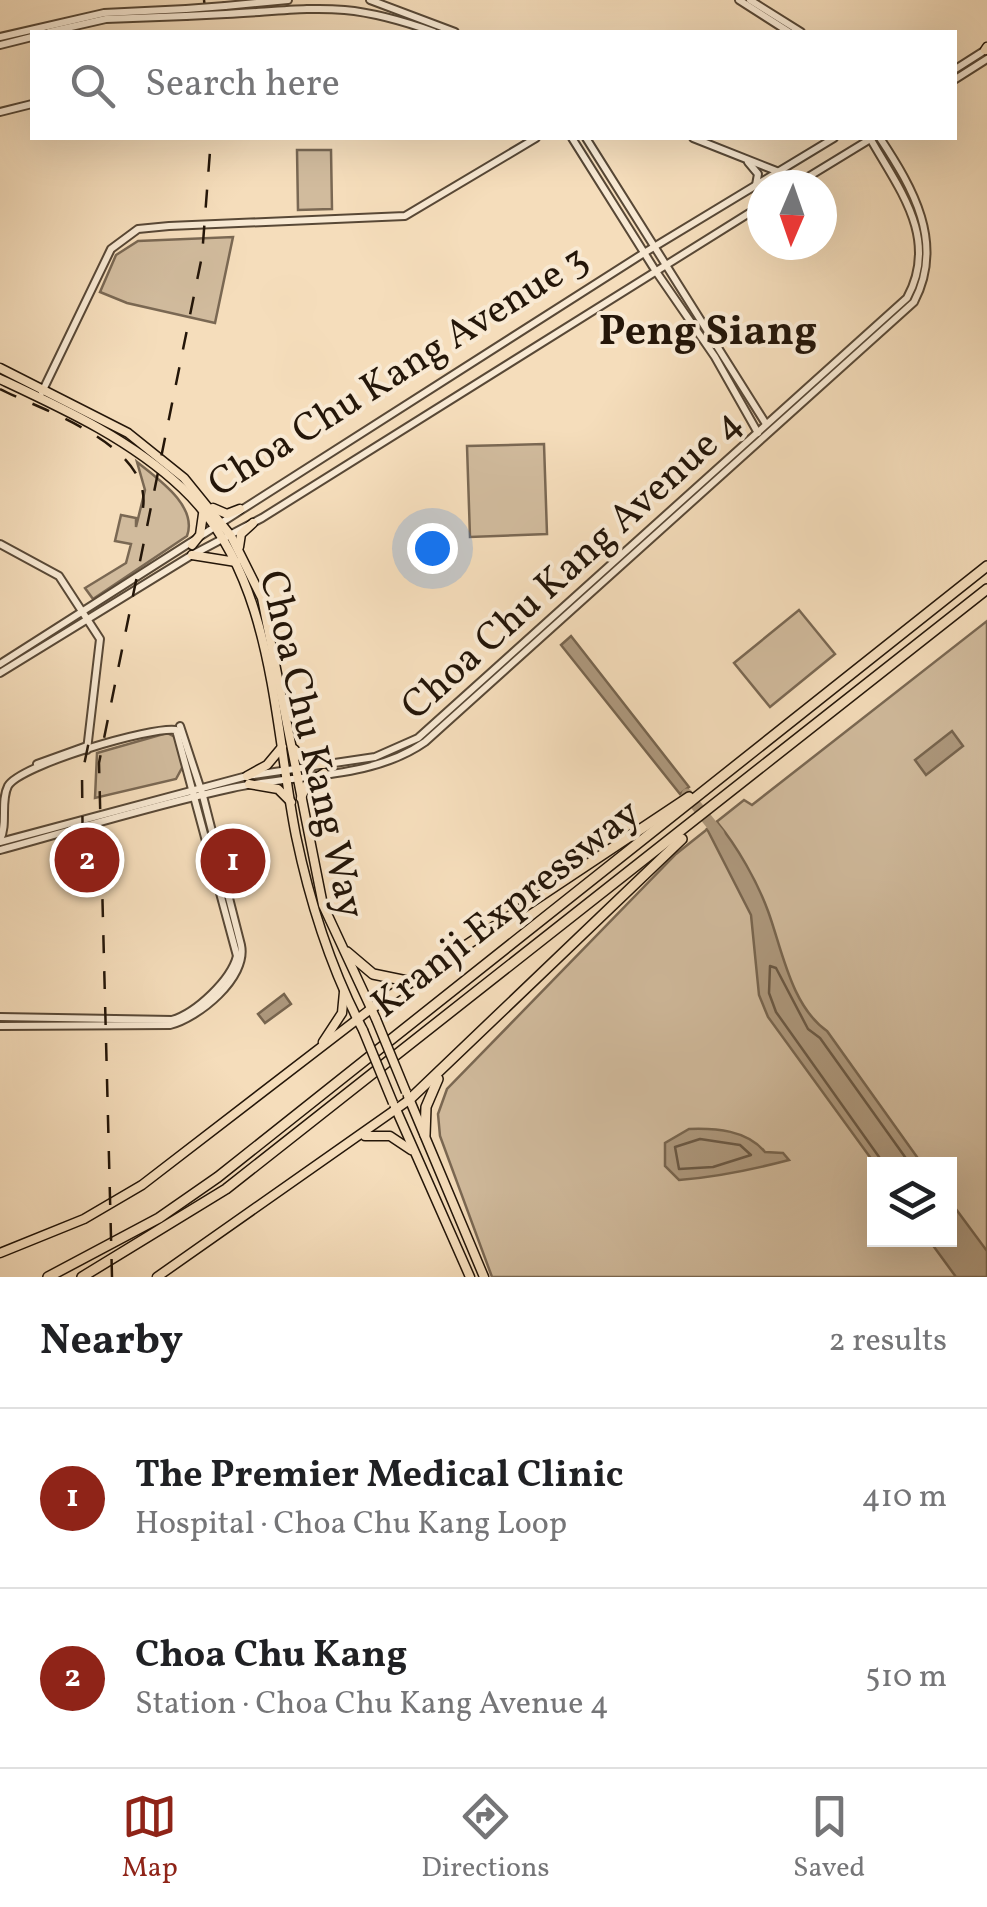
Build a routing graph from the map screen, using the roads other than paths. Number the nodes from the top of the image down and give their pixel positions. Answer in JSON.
{"nodes":[{"id":1,"x":288,"y":0,"type":"edge"},
{"id":2,"x":370,"y":0,"type":"edge"},
{"id":3,"x":739,"y":0,"type":"edge"},
{"id":4,"x":750,"y":0,"type":"edge"},
{"id":5,"x":337,"y":3,"type":"edge"},
{"id":6,"x":295,"y":7,"type":"junction"},
{"id":7,"x":225,"y":10,"type":"junction"},
{"id":8,"x":186,"y":13,"type":"junction"},
{"id":9,"x":58,"y":30,"type":"edge"},
{"id":10,"x":428,"y":30,"type":"edge"},
{"id":11,"x":450,"y":30,"type":"edge"},
{"id":12,"x":787,"y":30,"type":"edge"},
{"id":13,"x":797,"y":30,"type":"edge"},
{"id":14,"x":0,"y":37,"type":"edge"},
{"id":15,"x":30,"y":38,"type":"edge"},
{"id":16,"x":0,"y":45,"type":"edge"},
{"id":17,"x":986,"y":51,"type":"edge"},
{"id":18,"x":957,"y":68,"type":"edge"},
{"id":19,"x":957,"y":77,"type":"edge"},
{"id":20,"x":30,"y":104,"type":"edge"},
{"id":21,"x":0,"y":112,"type":"edge"},
{"id":22,"x":533,"y":140,"type":"edge"},
{"id":23,"x":573,"y":140,"type":"edge"},
{"id":24,"x":587,"y":140,"type":"edge"},
{"id":25,"x":698,"y":140,"type":"edge"},
{"id":26,"x":831,"y":140,"type":"edge"},
{"id":27,"x":870,"y":140,"type":"edge"},
{"id":28,"x":875,"y":140,"type":"edge"},
{"id":29,"x":890,"y":140,"type":"edge"},
{"id":30,"x":854,"y":150,"type":"junction"},
{"id":31,"x":885,"y":153,"type":"junction"},
{"id":32,"x":744,"y":158,"type":"junction"},
{"id":33,"x":754,"y":170,"type":"edge"},
{"id":34,"x":775,"y":170,"type":"edge"},
{"id":35,"x":783,"y":170,"type":"edge"},
{"id":36,"x":820,"y":170,"type":"edge"},
{"id":37,"x":747,"y":193,"type":"edge"},
{"id":38,"x":747,"y":214,"type":"edge"},
{"id":39,"x":654,"y":247,"type":"junction"},
{"id":40,"x":644,"y":253,"type":"junction"},
{"id":41,"x":664,"y":264,"type":"junction"},
{"id":42,"x":654,"y":270,"type":"junction"},
{"id":43,"x":0,"y":368,"type":"edge"},
{"id":44,"x":0,"y":378,"type":"edge"},
{"id":45,"x":42,"y":393,"type":"junction"},
{"id":46,"x":768,"y":426,"type":"junction"},
{"id":47,"x":759,"y":435,"type":"junction"},
{"id":48,"x":240,"y":508,"type":"junction"},
{"id":49,"x":206,"y":510,"type":"junction"},
{"id":50,"x":222,"y":522,"type":"junction"},
{"id":51,"x":252,"y":523,"type":"junction"},
{"id":52,"x":212,"y":528,"type":"junction"},
{"id":53,"x":231,"y":536,"type":"junction"},
{"id":54,"x":222,"y":542,"type":"junction"},
{"id":55,"x":0,"y":544,"type":"edge"},
{"id":56,"x":192,"y":550,"type":"junction"},
{"id":57,"x":240,"y":552,"type":"junction"},
{"id":58,"x":236,"y":562,"type":"junction"},
{"id":59,"x":987,"y":563,"type":"edge"},
{"id":60,"x":987,"y":589,"type":"edge"},
{"id":61,"x":86,"y":616,"type":"junction"},
{"id":62,"x":0,"y":664,"type":"edge"},
{"id":63,"x":0,"y":672,"type":"edge"},
{"id":64,"x":180,"y":726,"type":"dead end"},
{"id":65,"x":287,"y":746,"type":"junction"},
{"id":66,"x":88,"y":748,"type":"junction"},
{"id":67,"x":324,"y":768,"type":"junction"},
{"id":68,"x":292,"y":774,"type":"junction"},
{"id":69,"x":248,"y":780,"type":"junction"},
{"id":70,"x":198,"y":793,"type":"junction"},
{"id":71,"x":301,"y":800,"type":"junction"},
{"id":72,"x":290,"y":802,"type":"junction"},
{"id":73,"x":679,"y":807,"type":"junction"},
{"id":74,"x":693,"y":824,"type":"junction"},
{"id":75,"x":0,"y":841,"type":"edge"},
{"id":76,"x":0,"y":850,"type":"edge"},
{"id":77,"x":240,"y":946,"type":"junction"},
{"id":78,"x":347,"y":952,"type":"junction"},
{"id":79,"x":237,"y":956,"type":"junction"},
{"id":80,"x":410,"y":980,"type":"junction"},
{"id":81,"x":344,"y":988,"type":"junction"},
{"id":82,"x":199,"y":1007,"type":"junction"},
{"id":83,"x":372,"y":1008,"type":"junction"},
{"id":84,"x":0,"y":1017,"type":"edge"},
{"id":85,"x":157,"y":1020,"type":"junction"},
{"id":86,"x":36,"y":1022,"type":"junction"},
{"id":87,"x":170,"y":1025,"type":"junction"},
{"id":88,"x":0,"y":1026,"type":"edge"},
{"id":89,"x":360,"y":1026,"type":"junction"},
{"id":90,"x":321,"y":1046,"type":"junction"},
{"id":91,"x":442,"y":1072,"type":"junction"},
{"id":92,"x":408,"y":1096,"type":"junction"},
{"id":93,"x":395,"y":1107,"type":"junction"},
{"id":94,"x":425,"y":1135,"type":"junction"},
{"id":95,"x":361,"y":1136,"type":"junction"},
{"id":96,"x":415,"y":1153,"type":"junction"},
{"id":97,"x":0,"y":1253,"type":"edge"},
{"id":98,"x":48,"y":1277,"type":"edge"},
{"id":99,"x":82,"y":1277,"type":"edge"},
{"id":100,"x":157,"y":1277,"type":"edge"},
{"id":101,"x":470,"y":1277,"type":"edge"},
{"id":102,"x":484,"y":1277,"type":"edge"}],
"edges":[{"from":1,"to":6,"type":"street"},
{"from":1,"to":7,"type":"street"},
{"from":2,"to":11,"type":"street"},
{"from":3,"to":12,"type":"street"},
{"from":4,"to":13,"type":"street"},
{"from":5,"to":6,"type":"street"},
{"from":5,"to":10,"type":"street"},
{"from":6,"to":7,"type":"street"},
{"from":7,"to":8,"type":"street","bridge":true},
{"from":8,"to":9,"type":"street"},
{"from":8,"to":14,"type":"street"},
{"from":15,"to":16,"type":"street"},
{"from":17,"to":18,"type":"street"},
{"from":17,"to":19,"type":"street"},
{"from":20,"to":21,"type":"street"},
{"from":22,"to":45,"type":"street"},
{"from":23,"to":40,"type":"street"},
{"from":24,"to":39,"type":"street"},
{"from":25,"to":32,"type":"street"},
{"from":26,"to":35,"type":"street","name":"Choa Chu Kang Avenue 3"},
{"from":27,"to":30,"type":"street"},
{"from":28,"to":31,"type":"street","name":"Choa Chu Kang Avenue 4"},
{"from":29,"to":31,"type":"street"},
{"from":30,"to":31,"type":"street"},
{"from":30,"to":36,"type":"street"},
{"from":31,"to":46,"type":"street","name":"Choa Chu Kang Avenue 4"},
{"from":32,"to":33,"type":"street"},
{"from":32,"to":34,"type":"street"},
{"from":37,"to":39,"type":"street","name":"Choa Chu Kang Avenue 3"},
{"from":38,"to":41,"type":"street","name":"Choa Chu Kang Avenue 3"},
{"from":39,"to":40,"type":"street","name":"Choa Chu Kang Avenue 3"},
{"from":39,"to":41,"type":"street"},
{"from":40,"to":42,"type":"street"},
{"from":40,"to":48,"type":"street","name":"Choa Chu Kang Avenue 3"},
{"from":41,"to":42,"type":"street","name":"Choa Chu Kang Avenue 3"},
{"from":41,"to":46,"type":"street"},
{"from":42,"to":47,"type":"street"},
{"from":42,"to":51,"type":"street","name":"Choa Chu Kang Avenue 3"},
{"from":43,"to":45,"type":"main road","name":"Choa Chu Kang Way"},
{"from":44,"to":45,"type":"main road","name":"Choa Chu Kang Way"},
{"from":45,"to":49,"type":"main road","name":"Choa Chu Kang Way"},
{"from":46,"to":47,"type":"street","name":"Choa Chu Kang Avenue 4"},
{"from":47,"to":67,"type":"street","name":"Choa Chu Kang Avenue 4"},
{"from":48,"to":49,"type":"main road"},
{"from":48,"to":50,"type":"street","name":"Choa Chu Kang Avenue 3"},
{"from":49,"to":50,"type":"main road","name":"Choa Chu Kang Way"},
{"from":49,"to":52,"type":"main road","name":"Choa Chu Kang Way"},
{"from":49,"to":56,"type":"main road"},
{"from":50,"to":52,"type":"street","name":"Choa Chu Kang Avenue 3"},
{"from":50,"to":53,"type":"main road","name":"Choa Chu Kang Way"},
{"from":51,"to":53,"type":"street","name":"Choa Chu Kang Avenue 3"},
{"from":51,"to":57,"type":"main road"},
{"from":52,"to":54,"type":"main road","name":"Choa Chu Kang Way"},
{"from":52,"to":56,"type":"street","name":"Choa Chu Kang Avenue 3"},
{"from":53,"to":54,"type":"street","name":"Choa Chu Kang Avenue 3"},
{"from":53,"to":57,"type":"main road","name":"Choa Chu Kang Way"},
{"from":54,"to":56,"type":"street","name":"Choa Chu Kang Avenue 3"},
{"from":54,"to":58,"type":"main road","name":"Choa Chu Kang Way"},
{"from":55,"to":61,"type":"street"},
{"from":56,"to":58,"type":"main road"},
{"from":56,"to":61,"type":"street","name":"Choa Chu Kang Avenue 3"},
{"from":57,"to":65,"type":"main road","name":"Choa Chu Kang Way"},
{"from":58,"to":65,"type":"main road","name":"Choa Chu Kang Way"},
{"from":59,"to":73,"type":"highway"},
{"from":60,"to":74,"type":"highway","name":"Kranji Expressway"},
{"from":61,"to":62,"type":"street","name":"Choa Chu Kang Avenue 3"},
{"from":61,"to":63,"type":"street","name":"Choa Chu Kang Avenue 3"},
{"from":61,"to":66,"type":"street"},
{"from":64,"to":70,"type":"street"},
{"from":65,"to":67,"type":"main road"},
{"from":65,"to":68,"type":"main road","name":"Choa Chu Kang Way"},
{"from":65,"to":69,"type":"main road"},
{"from":66,"to":70,"type":"street"},
{"from":66,"to":75,"type":"street"},
{"from":67,"to":68,"type":"street","name":"Choa Chu Kang Avenue 4"},
{"from":67,"to":71,"type":"main road"},
{"from":68,"to":69,"type":"street","name":"Choa Chu Kang Avenue 4"},
{"from":68,"to":71,"type":"main road","name":"Choa Chu Kang Way"},
{"from":68,"to":72,"type":"main road","name":"Choa Chu Kang Way"},
{"from":69,"to":70,"type":"street","name":"Choa Chu Kang Avenue 4"},
{"from":69,"to":72,"type":"main road"},
{"from":70,"to":75,"type":"street","name":"Choa Chu Kang Avenue 4"},
{"from":70,"to":76,"type":"street","name":"Choa Chu Kang Avenue 4"},
{"from":70,"to":77,"type":"street"},
{"from":70,"to":79,"type":"street"},
{"from":71,"to":78,"type":"main road","name":"Choa Chu Kang Way"},
{"from":72,"to":81,"type":"main road","name":"Choa Chu Kang Way"},
{"from":73,"to":80,"type":"highway"},
{"from":73,"to":98,"type":"highway","name":"Kranji Expressway"},
{"from":74,"to":91,"type":"highway"},
{"from":74,"to":99,"type":"highway","name":"Kranji Expressway"},
{"from":77,"to":79,"type":"street"},
{"from":77,"to":82,"type":"street"},
{"from":78,"to":80,"type":"highway"},
{"from":78,"to":83,"type":"main road","name":"Choa Chu Kang Way"},
{"from":79,"to":82,"type":"street"},
{"from":80,"to":83,"type":"highway"},
{"from":81,"to":89,"type":"main road","name":"Choa Chu Kang Way"},
{"from":81,"to":90,"type":"main road"},
{"from":82,"to":85,"type":"street"},
{"from":82,"to":87,"type":"street"},
{"from":83,"to":89,"type":"main road"},
{"from":83,"to":92,"type":"main road","name":"Choa Chu Kang Way","bridge":true},
{"from":84,"to":86,"type":"street"},
{"from":85,"to":86,"type":"street"},
{"from":85,"to":87,"type":"street"},
{"from":86,"to":87,"type":"street"},
{"from":86,"to":88,"type":"street"},
{"from":89,"to":90,"type":"main road"},
{"from":89,"to":93,"type":"main road","name":"Choa Chu Kang Way","bridge":true},
{"from":90,"to":97,"type":"main road"},
{"from":91,"to":92,"type":"highway"},
{"from":91,"to":94,"type":"highway"},
{"from":92,"to":93,"type":"main road"},
{"from":92,"to":94,"type":"main road","name":"Choa Chu Kang Way"},
{"from":93,"to":95,"type":"main road"},
{"from":93,"to":96,"type":"main road","name":"Choa Chu Kang Way"},
{"from":94,"to":102,"type":"main road","name":"Choa Chu Kang Way"},
{"from":95,"to":96,"type":"main road"},
{"from":95,"to":100,"type":"main road"},
{"from":96,"to":101,"type":"main road","name":"Choa Chu Kang Way"}]}
